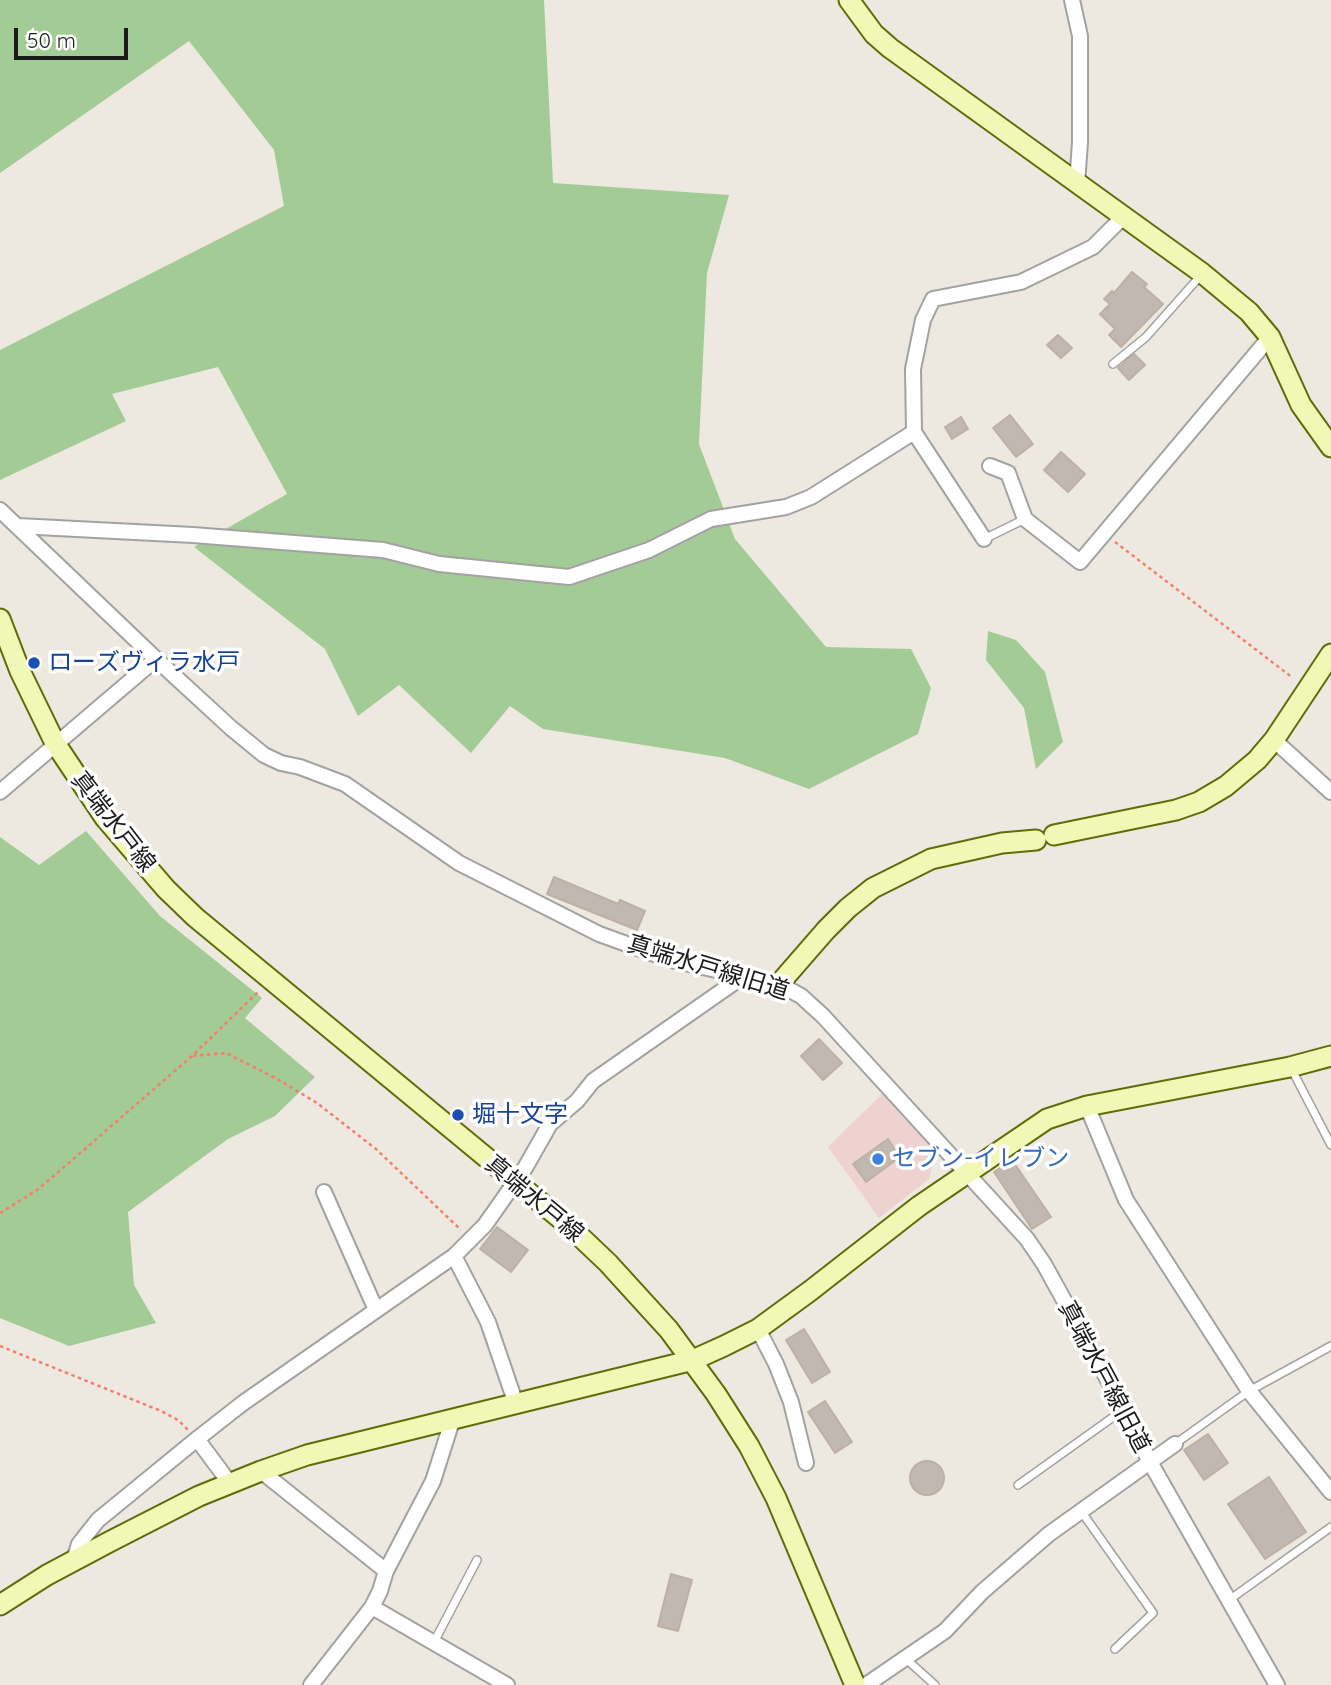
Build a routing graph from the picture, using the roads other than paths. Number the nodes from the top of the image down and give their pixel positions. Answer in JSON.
{"nodes":[{"id":1,"x":849,"y":0,"type":"edge"},
{"id":2,"x":1072,"y":0,"type":"edge"},
{"id":3,"x":1077,"y":184,"type":"junction"},
{"id":4,"x":1123,"y":217,"type":"junction"},
{"id":5,"x":1202,"y":273,"type":"junction"},
{"id":6,"x":1270,"y":337,"type":"junction"},
{"id":7,"x":1113,"y":364,"type":"dead end"},
{"id":8,"x":914,"y":432,"type":"junction"},
{"id":9,"x":1331,"y":447,"type":"edge"},
{"id":10,"x":990,"y":466,"type":"dead end"},
{"id":11,"x":0,"y":510,"type":"edge"},
{"id":12,"x":1025,"y":519,"type":"junction"},
{"id":13,"x":18,"y":526,"type":"junction"},
{"id":14,"x":985,"y":539,"type":"joint"},
{"id":15,"x":0,"y":619,"type":"edge"},
{"id":16,"x":1331,"y":654,"type":"edge"},
{"id":17,"x":156,"y":659,"type":"junction"},
{"id":18,"x":1274,"y":740,"type":"junction"},
{"id":19,"x":55,"y":743,"type":"junction"},
{"id":20,"x":0,"y":792,"type":"edge"},
{"id":21,"x":1331,"y":792,"type":"edge"},
{"id":22,"x":742,"y":977,"type":"junction"},
{"id":23,"x":779,"y":984,"type":"junction"},
{"id":24,"x":1331,"y":1056,"type":"edge"},
{"id":25,"x":1290,"y":1067,"type":"junction"},
{"id":26,"x":1087,"y":1106,"type":"junction"},
{"id":27,"x":1331,"y":1145,"type":"edge"},
{"id":28,"x":967,"y":1172,"type":"junction"},
{"id":29,"x":515,"y":1181,"type":"junction"},
{"id":30,"x":324,"y":1192,"type":"dead end"},
{"id":31,"x":454,"y":1256,"type":"junction"},
{"id":32,"x":376,"y":1310,"type":"junction"},
{"id":33,"x":758,"y":1329,"type":"junction"},
{"id":34,"x":1331,"y":1346,"type":"edge"},
{"id":35,"x":693,"y":1360,"type":"junction"},
{"id":36,"x":1249,"y":1391,"type":"junction"},
{"id":37,"x":516,"y":1404,"type":"junction"},
{"id":38,"x":1123,"y":1409,"type":"junction"},
{"id":39,"x":453,"y":1418,"type":"junction"},
{"id":40,"x":198,"y":1439,"type":"junction"},
{"id":41,"x":1175,"y":1444,"type":"joint"},
{"id":42,"x":1150,"y":1462,"type":"junction"},
{"id":43,"x":807,"y":1463,"type":"dead end"},
{"id":44,"x":261,"y":1471,"type":"junction"},
{"id":45,"x":229,"y":1482,"type":"junction"},
{"id":46,"x":1018,"y":1485,"type":"dead end"},
{"id":47,"x":1331,"y":1492,"type":"edge"},
{"id":48,"x":1080,"y":1511,"type":"junction"},
{"id":49,"x":1331,"y":1527,"type":"edge"},
{"id":50,"x":74,"y":1560,"type":"junction"},
{"id":51,"x":477,"y":1560,"type":"dead end"},
{"id":52,"x":386,"y":1570,"type":"junction"},
{"id":53,"x":1228,"y":1600,"type":"junction"},
{"id":54,"x":0,"y":1605,"type":"edge"},
{"id":55,"x":372,"y":1607,"type":"junction"},
{"id":56,"x":434,"y":1643,"type":"junction"},
{"id":57,"x":1115,"y":1649,"type":"dead end"},
{"id":58,"x":905,"y":1658,"type":"junction"},
{"id":59,"x":311,"y":1685,"type":"edge"},
{"id":60,"x":506,"y":1685,"type":"edge"},
{"id":61,"x":855,"y":1685,"type":"edge"},
{"id":62,"x":866,"y":1685,"type":"edge"},
{"id":63,"x":935,"y":1685,"type":"edge"},
{"id":64,"x":1277,"y":1685,"type":"edge"}],
"edges":[{"from":1,"to":3,"type":"street"},
{"from":2,"to":3,"type":"street"},
{"from":3,"to":4,"type":"street"},
{"from":4,"to":5,"type":"street"},
{"from":4,"to":8,"type":"street"},
{"from":5,"to":6,"type":"street"},
{"from":5,"to":7,"type":"lane"},
{"from":6,"to":9,"type":"street"},
{"from":6,"to":12,"type":"street"},
{"from":8,"to":13,"type":"street"},
{"from":8,"to":14,"type":"street"},
{"from":10,"to":12,"type":"street"},
{"from":11,"to":13,"type":"street","name":"真端水戸線旧道"},
{"from":12,"to":14,"type":"lane"},
{"from":13,"to":17,"type":"street","name":"真端水戸線旧道"},
{"from":15,"to":19,"type":"street","name":"真端水戸線"},
{"from":16,"to":18,"type":"street"},
{"from":17,"to":19,"type":"street"},
{"from":17,"to":22,"type":"street","name":"真端水戸線旧道"},
{"from":18,"to":21,"type":"street"},
{"from":18,"to":23,"type":"street"},
{"from":19,"to":20,"type":"street"},
{"from":19,"to":29,"type":"street","name":"真端水戸線"},
{"from":22,"to":23,"type":"street","name":"真端水戸線旧道"},
{"from":22,"to":29,"type":"street"},
{"from":23,"to":28,"type":"street","name":"真端水戸線旧道"},
{"from":24,"to":25,"type":"street"},
{"from":25,"to":26,"type":"street"},
{"from":25,"to":27,"type":"lane"},
{"from":26,"to":28,"type":"street"},
{"from":26,"to":36,"type":"street"},
{"from":28,"to":33,"type":"street"},
{"from":28,"to":38,"type":"street","name":"真端水戸線旧道"},
{"from":29,"to":31,"type":"street"},
{"from":29,"to":35,"type":"street","name":"真端水戸線"},
{"from":30,"to":32,"type":"street"},
{"from":31,"to":32,"type":"street"},
{"from":31,"to":37,"type":"street"},
{"from":32,"to":40,"type":"street"},
{"from":33,"to":35,"type":"street"},
{"from":33,"to":43,"type":"street"},
{"from":34,"to":36,"type":"lane"},
{"from":35,"to":37,"type":"street"},
{"from":35,"to":61,"type":"street","name":"真端水戸線"},
{"from":36,"to":41,"type":"lane"},
{"from":36,"to":47,"type":"street"},
{"from":37,"to":39,"type":"street"},
{"from":38,"to":42,"type":"street","name":"真端水戸線旧道"},
{"from":38,"to":46,"type":"lane"},
{"from":39,"to":44,"type":"street"},
{"from":39,"to":52,"type":"street"},
{"from":40,"to":45,"type":"street"},
{"from":40,"to":50,"type":"street"},
{"from":41,"to":42,"type":"street"},
{"from":42,"to":48,"type":"street"},
{"from":42,"to":53,"type":"street","name":"真端水戸線旧道"},
{"from":44,"to":45,"type":"street"},
{"from":44,"to":52,"type":"street"},
{"from":45,"to":50,"type":"street"},
{"from":48,"to":57,"type":"lane"},
{"from":48,"to":58,"type":"street"},
{"from":49,"to":53,"type":"lane"},
{"from":50,"to":54,"type":"street"},
{"from":51,"to":56,"type":"lane"},
{"from":52,"to":55,"type":"street"},
{"from":53,"to":64,"type":"street","name":"真端水戸線旧道"},
{"from":55,"to":56,"type":"street"},
{"from":55,"to":59,"type":"street"},
{"from":56,"to":60,"type":"street"},
{"from":58,"to":62,"type":"street"},
{"from":58,"to":63,"type":"lane"}]}
